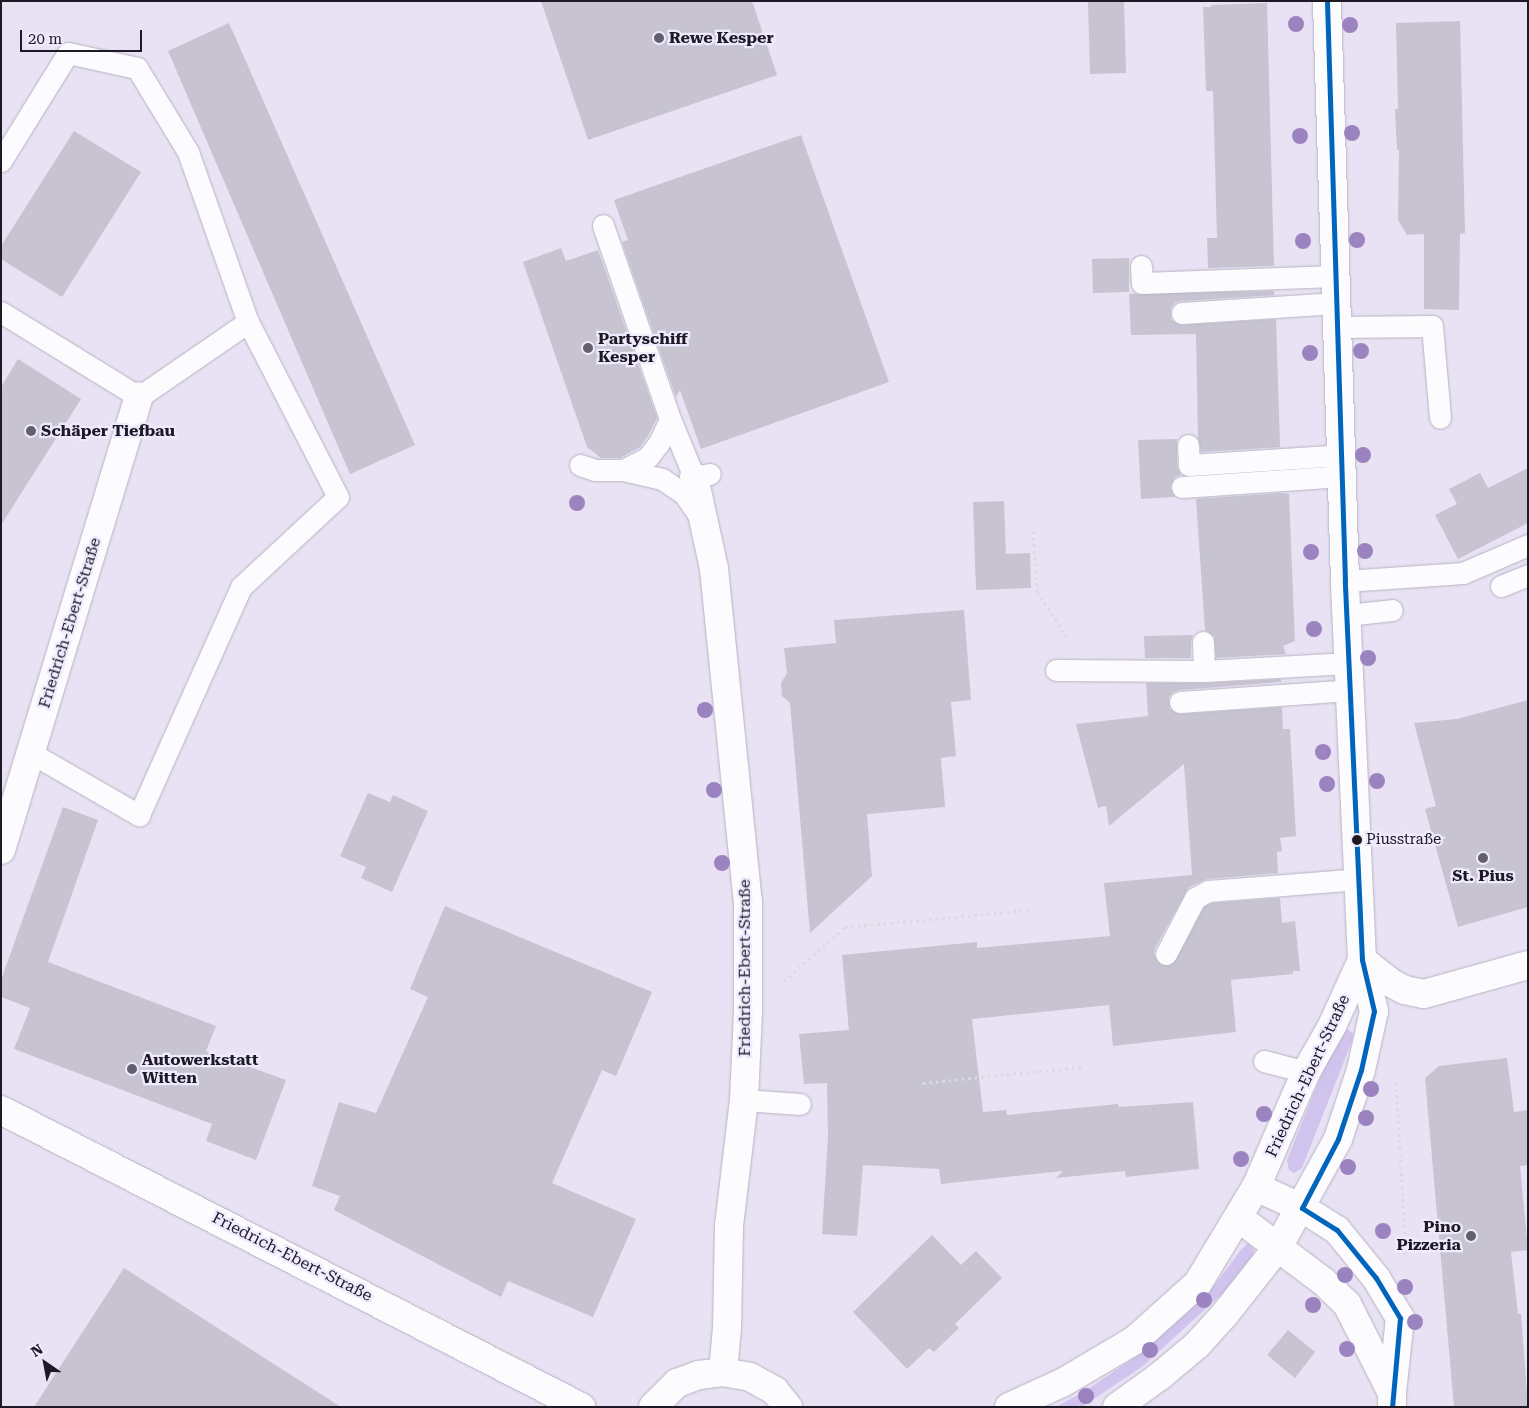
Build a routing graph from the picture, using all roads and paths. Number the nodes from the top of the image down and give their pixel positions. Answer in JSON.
{"nodes":[{"id":1,"x":1328,"y":1,"type":"edge"},
{"id":2,"x":1,"y":161,"type":"edge"},
{"id":3,"x":603,"y":225,"type":"dead end"},
{"id":4,"x":1141,"y":266,"type":"dead end"},
{"id":5,"x":1336,"y":276,"type":"junction"},
{"id":6,"x":1,"y":312,"type":"edge"},
{"id":7,"x":1182,"y":313,"type":"dead end"},
{"id":8,"x":1337,"y":315,"type":"junction"},
{"id":9,"x":248,"y":322,"type":"junction"},
{"id":10,"x":139,"y":397,"type":"junction"},
{"id":11,"x":670,"y":418,"type":"junction"},
{"id":12,"x":1440,"y":418,"type":"dead end"},
{"id":13,"x":1188,"y":445,"type":"dead end"},
{"id":14,"x":580,"y":465,"type":"dead end"},
{"id":15,"x":1342,"y":466,"type":"junction"},
{"id":16,"x":623,"y":470,"type":"junction"},
{"id":17,"x":702,"y":476,"type":"joint"},
{"id":18,"x":1182,"y":487,"type":"dead end"},
{"id":19,"x":704,"y":521,"type":"junction"},
{"id":20,"x":1033,"y":531,"type":"dead end"},
{"id":21,"x":1528,"y":545,"type":"edge"},
{"id":22,"x":1528,"y":575,"type":"edge"},
{"id":23,"x":1345,"y":580,"type":"junction"},
{"id":24,"x":1501,"y":586,"type":"dead end"},
{"id":25,"x":1392,"y":610,"type":"dead end"},
{"id":26,"x":1347,"y":615,"type":"junction"},
{"id":27,"x":1203,"y":642,"type":"dead end"},
{"id":28,"x":1349,"y":663,"type":"junction"},
{"id":29,"x":1056,"y":670,"type":"dead end"},
{"id":30,"x":1090,"y":671,"type":"junction"},
{"id":31,"x":1204,"y":671,"type":"junction"},
{"id":32,"x":1350,"y":690,"type":"junction"},
{"id":33,"x":1180,"y":702,"type":"dead end"},
{"id":34,"x":30,"y":753,"type":"junction"},
{"id":35,"x":1,"y":850,"type":"edge"},
{"id":36,"x":1359,"y":879,"type":"junction"},
{"id":37,"x":1029,"y":910,"type":"dead end"},
{"id":38,"x":1166,"y":954,"type":"dead end"},
{"id":39,"x":1362,"y":960,"type":"junction"},
{"id":40,"x":1528,"y":965,"type":"edge"},
{"id":41,"x":748,"y":1012,"type":"junction"},
{"id":42,"x":1264,"y":1061,"type":"dead end"},
{"id":43,"x":1081,"y":1067,"type":"dead end"},
{"id":44,"x":1306,"y":1072,"type":"junction"},
{"id":45,"x":1396,"y":1073,"type":"dead end"},
{"id":46,"x":923,"y":1083,"type":"dead end"},
{"id":47,"x":744,"y":1100,"type":"junction"},
{"id":48,"x":800,"y":1104,"type":"dead end"},
{"id":49,"x":1,"y":1110,"type":"edge"},
{"id":50,"x":1256,"y":1187,"type":"junction"},
{"id":51,"x":1302,"y":1208,"type":"junction"},
{"id":52,"x":1239,"y":1218,"type":"junction"},
{"id":53,"x":1278,"y":1247,"type":"junction"},
{"id":54,"x":1376,"y":1278,"type":"junction"},
{"id":55,"x":723,"y":1372,"type":"junction"},
{"id":56,"x":1392,"y":1400,"type":"edge"},
{"id":57,"x":581,"y":1407,"type":"edge"},
{"id":58,"x":653,"y":1407,"type":"edge"},
{"id":59,"x":788,"y":1407,"type":"edge"},
{"id":60,"x":1009,"y":1407,"type":"edge"},
{"id":61,"x":1117,"y":1407,"type":"edge"}],
"edges":[{"from":1,"to":5,"type":"street"},
{"from":2,"to":9,"type":"lane"},
{"from":3,"to":11,"type":"lane"},
{"from":4,"to":5,"type":"lane"},
{"from":5,"to":8,"type":"street"},
{"from":6,"to":10,"type":"lane"},
{"from":7,"to":8,"type":"lane"},
{"from":8,"to":12,"type":"lane"},
{"from":8,"to":15,"type":"street"},
{"from":9,"to":10,"type":"lane"},
{"from":9,"to":34,"type":"lane"},
{"from":10,"to":34,"type":"street","name":"Friedrich-Ebert-Straße"},
{"from":11,"to":16,"type":"lane"},
{"from":11,"to":17,"type":"lane"},
{"from":13,"to":15,"type":"lane"},
{"from":14,"to":16,"type":"lane"},
{"from":15,"to":18,"type":"lane"},
{"from":15,"to":23,"type":"street"},
{"from":16,"to":19,"type":"lane"},
{"from":17,"to":19,"type":"street","name":"Friedrich-Ebert-Straße"},
{"from":19,"to":41,"type":"street","name":"Friedrich-Ebert-Straße"},
{"from":20,"to":30,"type":"path"},
{"from":21,"to":23,"type":"lane"},
{"from":22,"to":24,"type":"lane"},
{"from":23,"to":26,"type":"street"},
{"from":25,"to":26,"type":"lane"},
{"from":26,"to":28,"type":"street"},
{"from":27,"to":31,"type":"lane"},
{"from":28,"to":31,"type":"lane"},
{"from":28,"to":32,"type":"street"},
{"from":29,"to":30,"type":"lane"},
{"from":30,"to":31,"type":"lane"},
{"from":32,"to":33,"type":"lane"},
{"from":32,"to":36,"type":"street"},
{"from":34,"to":35,"type":"street","name":"Friedrich-Ebert-Straße"},
{"from":36,"to":38,"type":"lane"},
{"from":36,"to":39,"type":"street"},
{"from":37,"to":41,"type":"path"},
{"from":39,"to":40,"type":"street"},
{"from":39,"to":44,"type":"street","name":"Friedrich-Ebert-Straße"},
{"from":39,"to":51,"type":"street","name":"Friedrich-Ebert-Straße"},
{"from":41,"to":47,"type":"street","name":"Friedrich-Ebert-Straße"},
{"from":42,"to":44,"type":"lane"},
{"from":43,"to":46,"type":"path"},
{"from":44,"to":50,"type":"street","name":"Friedrich-Ebert-Straße"},
{"from":45,"to":54,"type":"path"},
{"from":47,"to":48,"type":"lane"},
{"from":47,"to":55,"type":"street","name":"Friedrich-Ebert-Straße"},
{"from":49,"to":57,"type":"street","name":"Friedrich-Ebert-Straße"},
{"from":50,"to":51,"type":"street"},
{"from":50,"to":52,"type":"street","name":"Friedrich-Ebert-Straße"},
{"from":51,"to":53,"type":"street","name":"Friedrich-Ebert-Straße"},
{"from":51,"to":54,"type":"street"},
{"from":52,"to":53,"type":"street"},
{"from":52,"to":60,"type":"street","name":"Friedrich-Ebert-Straße"},
{"from":53,"to":56,"type":"street"},
{"from":53,"to":61,"type":"street","name":"Friedrich-Ebert-Straße"},
{"from":54,"to":56,"type":"street"},
{"from":55,"to":58,"type":"street"},
{"from":55,"to":59,"type":"street"}]}
